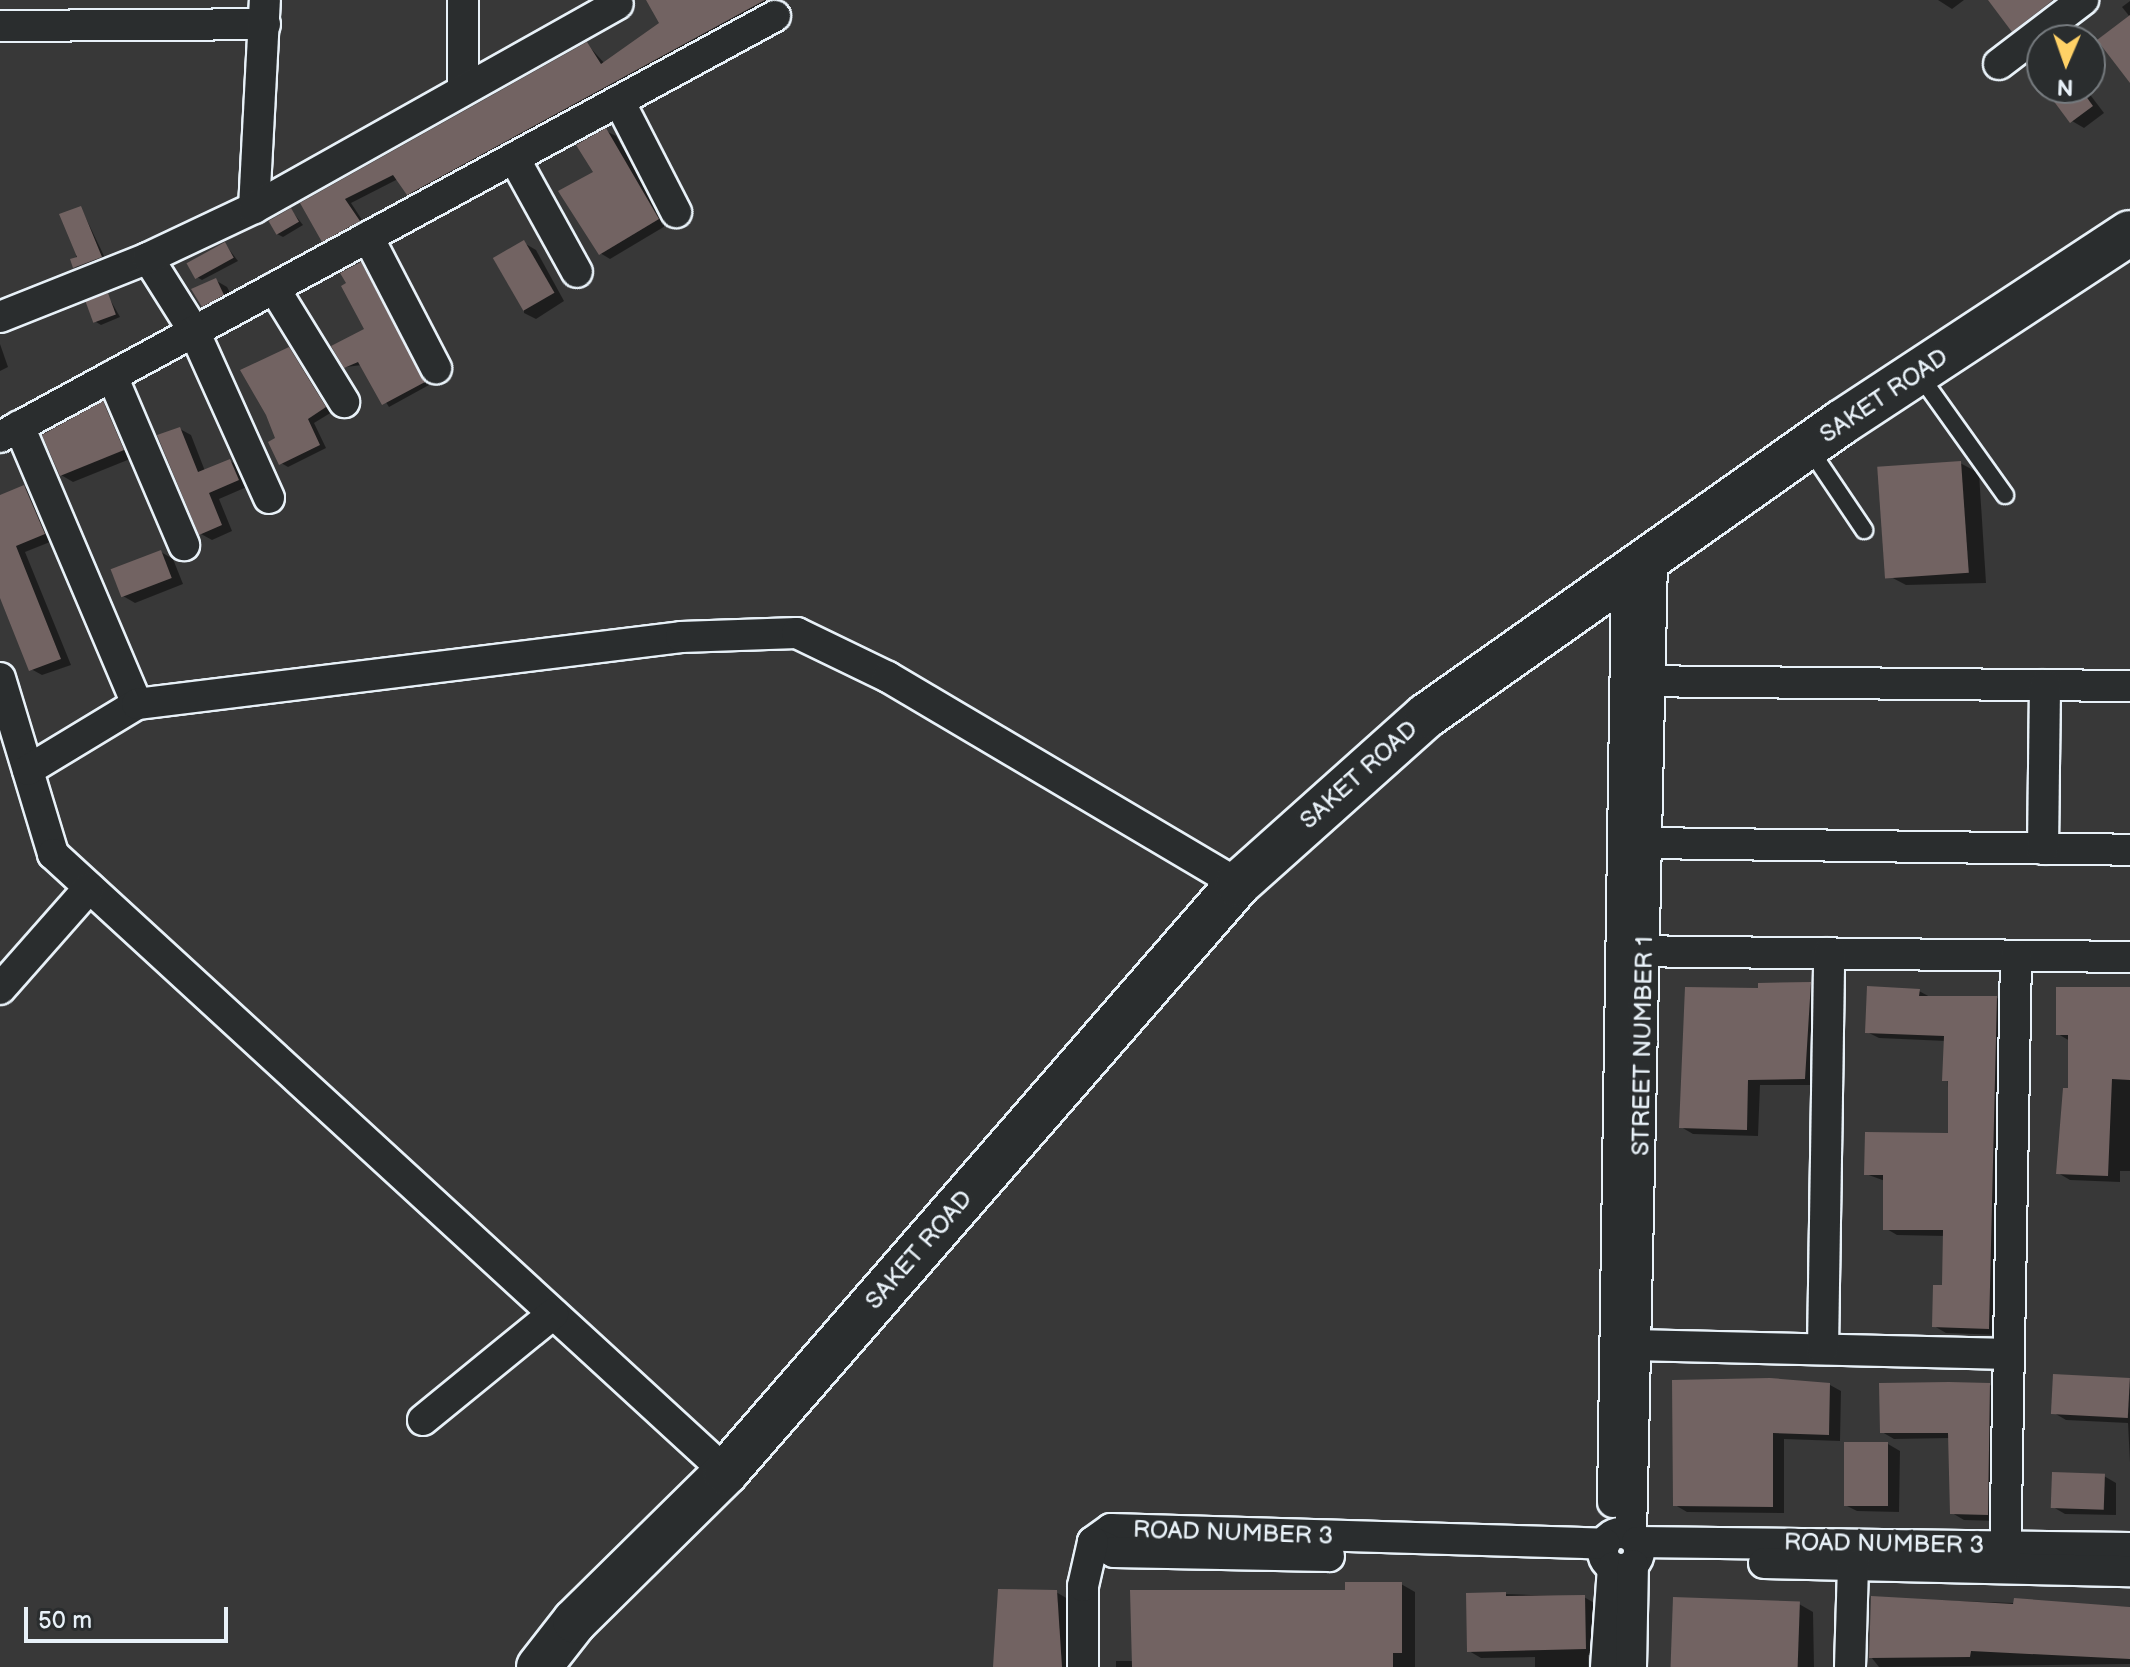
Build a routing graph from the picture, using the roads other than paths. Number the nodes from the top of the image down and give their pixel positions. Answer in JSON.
{"nodes":[{"id":1,"x":463,"y":0,"type":"edge"},
{"id":2,"x":2083,"y":0,"type":"edge"},
{"id":3,"x":618,"y":4,"type":"dead end"},
{"id":4,"x":265,"y":12,"type":"edge"},
{"id":5,"x":68,"y":14,"type":"edge"},
{"id":6,"x":775,"y":16,"type":"dead end"},
{"id":7,"x":0,"y":26,"type":"edge"},
{"id":8,"x":1999,"y":64,"type":"dead end"},
{"id":9,"x":463,"y":90,"type":"junction"},
{"id":10,"x":619,"y":101,"type":"junction"},
{"id":11,"x":514,"y":158,"type":"junction"},
{"id":12,"x":254,"y":208,"type":"junction"},
{"id":13,"x":676,"y":212,"type":"dead end"},
{"id":14,"x":2130,"y":233,"type":"edge"},
{"id":15,"x":368,"y":237,"type":"junction"},
{"id":16,"x":148,"y":258,"type":"junction"},
{"id":17,"x":577,"y":272,"type":"dead end"},
{"id":18,"x":274,"y":288,"type":"junction"},
{"id":19,"x":0,"y":317,"type":"edge"},
{"id":20,"x":194,"y":331,"type":"junction"},
{"id":21,"x":436,"y":368,"type":"dead end"},
{"id":22,"x":1918,"y":373,"type":"junction"},
{"id":23,"x":112,"y":376,"type":"junction"},
{"id":24,"x":344,"y":402,"type":"dead end"},
{"id":25,"x":10,"y":432,"type":"edge"},
{"id":26,"x":1808,"y":446,"type":"junction"},
{"id":27,"x":2005,"y":495,"type":"dead end"},
{"id":28,"x":269,"y":498,"type":"dead end"},
{"id":29,"x":1864,"y":530,"type":"dead end"},
{"id":30,"x":184,"y":545,"type":"dead end"},
{"id":31,"x":1640,"y":566,"type":"junction"},
{"id":32,"x":0,"y":678,"type":"edge"},
{"id":33,"x":1638,"y":681,"type":"junction"},
{"id":34,"x":2045,"y":685,"type":"junction"},
{"id":35,"x":2130,"y":686,"type":"edge"},
{"id":36,"x":137,"y":704,"type":"junction"},
{"id":37,"x":28,"y":770,"type":"junction"},
{"id":38,"x":1646,"y":843,"type":"junction"},
{"id":39,"x":2043,"y":849,"type":"junction"},
{"id":40,"x":2130,"y":850,"type":"edge"},
{"id":41,"x":1238,"y":884,"type":"junction"},
{"id":42,"x":89,"y":888,"type":"junction"},
{"id":43,"x":1633,"y":951,"type":"junction"},
{"id":44,"x":1829,"y":953,"type":"junction"},
{"id":45,"x":2016,"y":956,"type":"junction"},
{"id":46,"x":2130,"y":957,"type":"edge"},
{"id":47,"x":0,"y":989,"type":"edge"},
{"id":48,"x":553,"y":1314,"type":"junction"},
{"id":49,"x":1638,"y":1345,"type":"junction"},
{"id":50,"x":1823,"y":1349,"type":"junction"},
{"id":51,"x":2006,"y":1354,"type":"junction"},
{"id":52,"x":423,"y":1420,"type":"dead end"},
{"id":53,"x":726,"y":1472,"type":"junction"},
{"id":54,"x":2130,"y":1548,"type":"edge"},
{"id":55,"x":1622,"y":1551,"type":"junction"},
{"id":56,"x":2005,"y":1557,"type":"junction"},
{"id":57,"x":1853,"y":1565,"type":"junction"},
{"id":58,"x":2130,"y":1571,"type":"edge"},
{"id":59,"x":539,"y":1667,"type":"edge"},
{"id":60,"x":1083,"y":1667,"type":"edge"},
{"id":61,"x":1606,"y":1667,"type":"edge"},
{"id":62,"x":1631,"y":1667,"type":"edge"},
{"id":63,"x":1850,"y":1667,"type":"edge"}],
"edges":[{"from":1,"to":9,"type":"street"},
{"from":2,"to":8,"type":"street"},
{"from":3,"to":9,"type":"street"},
{"from":4,"to":5,"type":"street"},
{"from":4,"to":12,"type":"street"},
{"from":5,"to":7,"type":"street"},
{"from":6,"to":10,"type":"street"},
{"from":9,"to":12,"type":"street"},
{"from":10,"to":11,"type":"street"},
{"from":10,"to":13,"type":"street"},
{"from":11,"to":15,"type":"street"},
{"from":11,"to":17,"type":"street"},
{"from":12,"to":16,"type":"street"},
{"from":14,"to":22,"type":"street","name":"SAKET ROAD"},
{"from":15,"to":18,"type":"street"},
{"from":15,"to":21,"type":"street"},
{"from":16,"to":19,"type":"street"},
{"from":16,"to":20,"type":"street"},
{"from":18,"to":20,"type":"street"},
{"from":18,"to":24,"type":"street"},
{"from":20,"to":23,"type":"street"},
{"from":20,"to":28,"type":"street"},
{"from":22,"to":26,"type":"street","name":"SAKET ROAD"},
{"from":22,"to":27,"type":"lane"},
{"from":23,"to":25,"type":"street"},
{"from":23,"to":30,"type":"street"},
{"from":25,"to":36,"type":"street"},
{"from":26,"to":29,"type":"lane"},
{"from":26,"to":31,"type":"street","name":"SAKET ROAD"},
{"from":31,"to":33,"type":"street","name":"STREET NUMBER 1"},
{"from":31,"to":41,"type":"street","name":"SAKET ROAD"},
{"from":32,"to":37,"type":"street"},
{"from":33,"to":34,"type":"street"},
{"from":33,"to":38,"type":"street","name":"STREET NUMBER 1"},
{"from":33,"to":43,"type":"street","name":"STREET NUMBER 1"},
{"from":34,"to":35,"type":"street"},
{"from":34,"to":39,"type":"street"},
{"from":36,"to":37,"type":"street"},
{"from":36,"to":41,"type":"street"},
{"from":37,"to":42,"type":"street"},
{"from":38,"to":39,"type":"street"},
{"from":38,"to":43,"type":"street","name":"STREET NUMBER 1"},
{"from":39,"to":40,"type":"street"},
{"from":41,"to":53,"type":"street","name":"SAKET ROAD"},
{"from":42,"to":47,"type":"street"},
{"from":42,"to":48,"type":"street"},
{"from":43,"to":44,"type":"street"},
{"from":43,"to":49,"type":"street","name":"STREET NUMBER 1"},
{"from":43,"to":55,"type":"street","name":"STREET NUMBER 1"},
{"from":44,"to":45,"type":"street"},
{"from":44,"to":50,"type":"street"},
{"from":45,"to":46,"type":"street"},
{"from":45,"to":51,"type":"street"},
{"from":48,"to":52,"type":"street"},
{"from":48,"to":53,"type":"street"},
{"from":49,"to":50,"type":"street"},
{"from":49,"to":55,"type":"street","name":"STREET NUMBER 1"},
{"from":50,"to":51,"type":"street"},
{"from":51,"to":56,"type":"street"},
{"from":53,"to":59,"type":"street","name":"SAKET ROAD"},
{"from":54,"to":56,"type":"street","name":"ROAD NUMBER 3"},
{"from":55,"to":56,"type":"street","name":"ROAD NUMBER 3"},
{"from":55,"to":57,"type":"street","name":"ROAD NUMBER 3"},
{"from":55,"to":60,"type":"street","name":"ROAD NUMBER 3"},
{"from":55,"to":61,"type":"street","name":"STREET NUMBER 1"},
{"from":55,"to":62,"type":"street","name":"STREET NUMBER 1"},
{"from":56,"to":57,"type":"street","name":"ROAD NUMBER 3"},
{"from":56,"to":58,"type":"street","name":"ROAD NUMBER 3"},
{"from":57,"to":63,"type":"street"}]}
